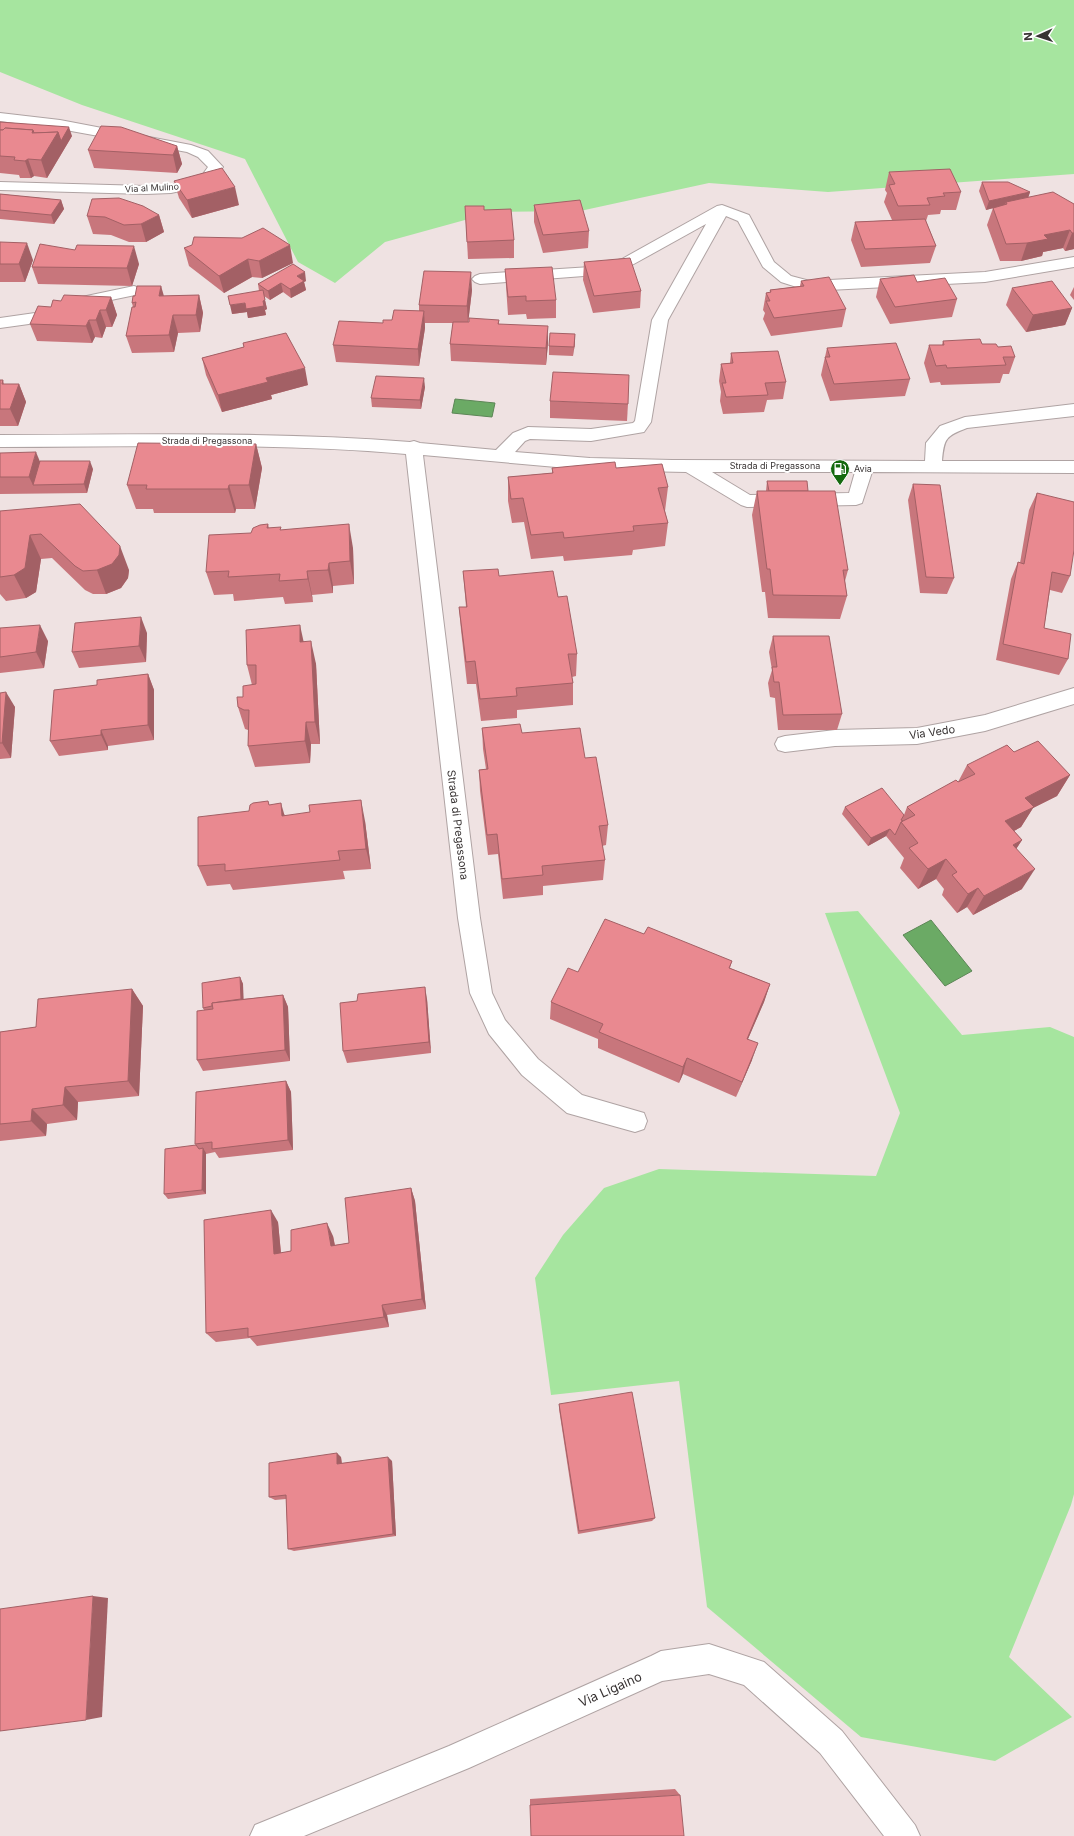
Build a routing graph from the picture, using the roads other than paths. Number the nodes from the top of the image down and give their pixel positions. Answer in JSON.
{"nodes":[{"id":1,"x":0,"y":117,"type":"edge"},
{"id":2,"x":0,"y":186,"type":"edge"},
{"id":3,"x":722,"y":209,"type":"junction"},
{"id":4,"x":1074,"y":262,"type":"edge"},
{"id":5,"x":480,"y":279,"type":"dead end"},
{"id":6,"x":134,"y":290,"type":"dead end"},
{"id":7,"x":0,"y":323,"type":"edge"},
{"id":8,"x":1074,"y":410,"type":"edge"},
{"id":9,"x":0,"y":441,"type":"edge"},
{"id":10,"x":414,"y":447,"type":"junction"},
{"id":11,"x":501,"y":455,"type":"junction"},
{"id":12,"x":689,"y":466,"type":"junction"},
{"id":13,"x":865,"y":466,"type":"junction"},
{"id":14,"x":933,"y":466,"type":"junction"},
{"id":15,"x":1074,"y":467,"type":"edge"},
{"id":16,"x":1074,"y":696,"type":"edge"},
{"id":17,"x":785,"y":744,"type":"dead end"},
{"id":18,"x":635,"y":1122,"type":"dead end"},
{"id":19,"x":266,"y":1836,"type":"edge"},
{"id":20,"x":904,"y":1836,"type":"edge"}],
"edges":[{"from":1,"to":2,"type":"street","name":"Via al Mulino"},
{"from":3,"to":4,"type":"street"},
{"from":3,"to":5,"type":"street"},
{"from":3,"to":11,"type":"street"},
{"from":6,"to":7,"type":"street"},
{"from":8,"to":14,"type":"street"},
{"from":9,"to":10,"type":"street","name":"Strada di Pregassona"},
{"from":10,"to":11,"type":"street","name":"Strada di Pregassona"},
{"from":10,"to":18,"type":"street","name":"Strada di Pregassona"},
{"from":11,"to":12,"type":"street","name":"Strada di Pregassona"},
{"from":12,"to":13,"type":"street","name":"Strada di Pregassona"},
{"from":12,"to":13,"type":"street"},
{"from":13,"to":14,"type":"street","name":"Strada di Pregassona"},
{"from":14,"to":15,"type":"street","name":"Strada di Pregassona"},
{"from":16,"to":17,"type":"street","name":"Via Vedo"},
{"from":19,"to":20,"type":"street","name":"Via Ligaino"}]}
